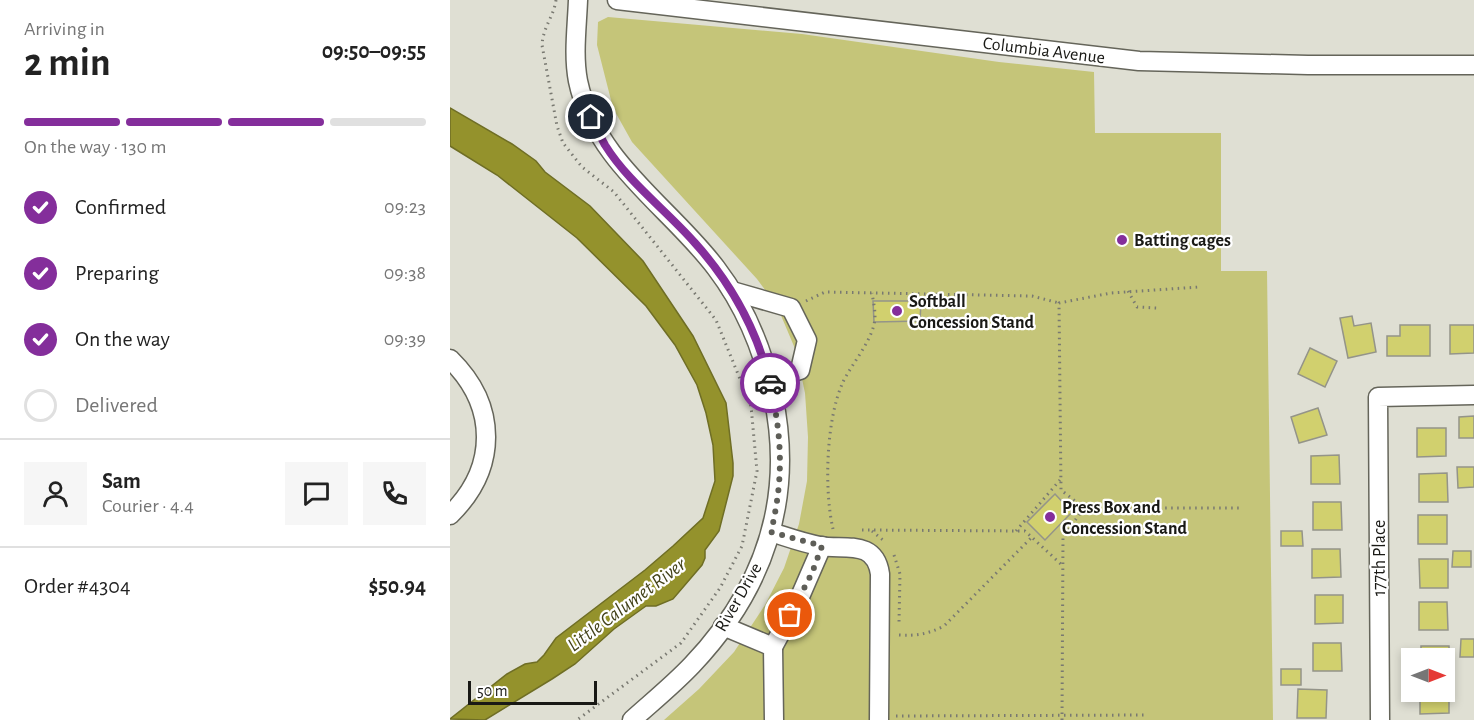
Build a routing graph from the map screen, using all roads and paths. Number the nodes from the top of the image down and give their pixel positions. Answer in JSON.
{"nodes":[{"id":1,"x":556,"y":0,"type":"edge"},
{"id":2,"x":578,"y":0,"type":"edge"},
{"id":3,"x":617,"y":0,"type":"edge"},
{"id":4,"x":1474,"y":65,"type":"edge"},
{"id":5,"x":1199,"y":287,"type":"dead end"},
{"id":6,"x":732,"y":291,"type":"junction"},
{"id":7,"x":1128,"y":291,"type":"junction"},
{"id":8,"x":825,"y":292,"type":"dead end"},
{"id":9,"x":872,"y":292,"type":"junction"},
{"id":10,"x":1059,"y":303,"type":"junction"},
{"id":11,"x":1157,"y":308,"type":"dead end"},
{"id":12,"x":450,"y":359,"type":"edge"},
{"id":13,"x":769,"y":380,"type":"junction"},
{"id":14,"x":1474,"y":395,"type":"edge"},
{"id":15,"x":1061,"y":479,"type":"junction"},
{"id":16,"x":1084,"y":508,"type":"junction"},
{"id":17,"x":1243,"y":508,"type":"dead end"},
{"id":18,"x":450,"y":515,"type":"edge"},
{"id":19,"x":833,"y":530,"type":"junction"},
{"id":20,"x":843,"y":530,"type":"dead end"},
{"id":21,"x":852,"y":530,"type":"dead end"},
{"id":22,"x":1016,"y":531,"type":"junction"},
{"id":23,"x":771,"y":532,"type":"junction"},
{"id":24,"x":1032,"y":537,"type":"junction"},
{"id":25,"x":823,"y":538,"type":"junction"},
{"id":26,"x":1063,"y":566,"type":"junction"},
{"id":27,"x":723,"y":626,"type":"junction"},
{"id":28,"x":898,"y":635,"type":"dead end"},
{"id":29,"x":773,"y":647,"type":"junction"},
{"id":30,"x":1146,"y":715,"type":"dead end"},
{"id":31,"x":883,"y":718,"type":"edge"},
{"id":32,"x":1062,"y":718,"type":"edge"},
{"id":33,"x":577,"y":720,"type":"edge"},
{"id":34,"x":632,"y":720,"type":"edge"},
{"id":35,"x":774,"y":720,"type":"edge"},
{"id":36,"x":1380,"y":720,"type":"edge"}],
"edges":[{"from":1,"to":33,"type":"path"},
{"from":2,"to":6,"type":"street","name":"River Drive"},
{"from":3,"to":4,"type":"street","name":"Columbia Avenue"},
{"from":5,"to":7,"type":"path"},
{"from":6,"to":13,"type":"street","name":"River Drive"},
{"from":6,"to":13,"type":"street"},
{"from":7,"to":10,"type":"path"},
{"from":7,"to":11,"type":"path"},
{"from":8,"to":9,"type":"path"},
{"from":9,"to":10,"type":"path"},
{"from":9,"to":19,"type":"path"},
{"from":10,"to":15,"type":"path"},
{"from":12,"to":18,"type":"street"},
{"from":13,"to":23,"type":"street","name":"River Drive"},
{"from":14,"to":36,"type":"street","name":"177th Place"},
{"from":15,"to":16,"type":"path"},
{"from":15,"to":22,"type":"path"},
{"from":16,"to":17,"type":"path"},
{"from":16,"to":26,"type":"path"},
{"from":19,"to":20,"type":"path"},
{"from":19,"to":25,"type":"path"},
{"from":21,"to":22,"type":"path"},
{"from":22,"to":24,"type":"path"},
{"from":23,"to":25,"type":"street"},
{"from":23,"to":27,"type":"street","name":"River Drive"},
{"from":24,"to":26,"type":"path"},
{"from":24,"to":28,"type":"path"},
{"from":25,"to":29,"type":"street"},
{"from":25,"to":31,"type":"street"},
{"from":26,"to":32,"type":"path"},
{"from":27,"to":29,"type":"street"},
{"from":27,"to":34,"type":"street","name":"River Drive"},
{"from":29,"to":35,"type":"street"},
{"from":30,"to":32,"type":"path"},
{"from":31,"to":32,"type":"path"}]}
